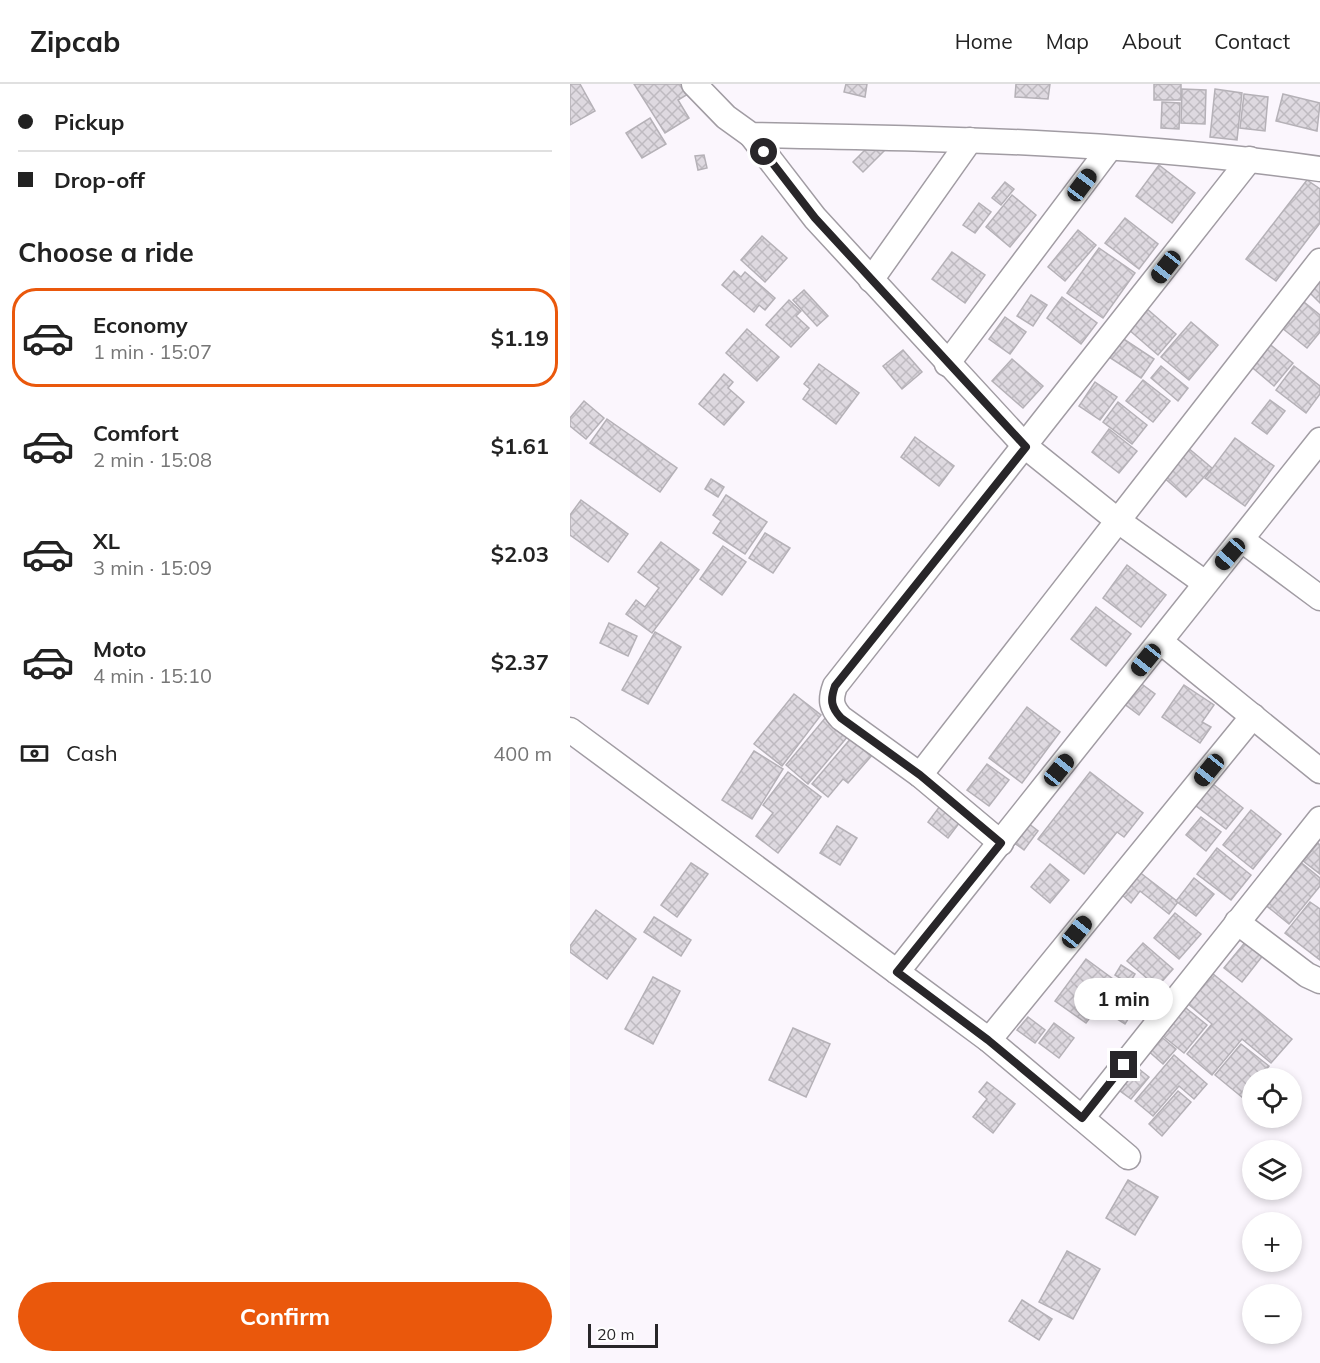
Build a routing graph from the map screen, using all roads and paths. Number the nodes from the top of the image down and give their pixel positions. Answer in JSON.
{"nodes":[{"id":1,"x":694,"y":84,"type":"edge"},
{"id":2,"x":751,"y":135,"type":"junction"},
{"id":3,"x":970,"y":140,"type":"junction"},
{"id":4,"x":1109,"y":149,"type":"junction"},
{"id":5,"x":1250,"y":159,"type":"junction"},
{"id":6,"x":1320,"y":169,"type":"edge"},
{"id":7,"x":1320,"y":261,"type":"edge"},
{"id":8,"x":871,"y":280,"type":"junction"},
{"id":9,"x":947,"y":364,"type":"junction"},
{"id":10,"x":1320,"y":440,"type":"edge"},
{"id":11,"x":1026,"y":447,"type":"junction"},
{"id":12,"x":1117,"y":520,"type":"junction"},
{"id":13,"x":1242,"y":540,"type":"junction"},
{"id":14,"x":1205,"y":584,"type":"junction"},
{"id":15,"x":1320,"y":598,"type":"edge"},
{"id":16,"x":1161,"y":642,"type":"junction"},
{"id":17,"x":1253,"y":716,"type":"junction"},
{"id":18,"x":570,"y":730,"type":"edge"},
{"id":19,"x":1320,"y":771,"type":"edge"},
{"id":20,"x":920,"y":775,"type":"junction"},
{"id":21,"x":1320,"y":819,"type":"edge"},
{"id":22,"x":1001,"y":843,"type":"junction"},
{"id":23,"x":1237,"y":922,"type":"junction"},
{"id":24,"x":897,"y":972,"type":"junction"},
{"id":25,"x":1320,"y":981,"type":"edge"},
{"id":26,"x":988,"y":1040,"type":"junction"},
{"id":27,"x":1082,"y":1118,"type":"junction"},
{"id":28,"x":1128,"y":1157,"type":"dead end"}],
"edges":[{"from":1,"to":2,"type":"street"},
{"from":2,"to":3,"type":"street"},
{"from":2,"to":8,"type":"street"},
{"from":3,"to":4,"type":"street"},
{"from":3,"to":8,"type":"street"},
{"from":4,"to":5,"type":"street"},
{"from":4,"to":9,"type":"street"},
{"from":5,"to":6,"type":"street"},
{"from":5,"to":11,"type":"street"},
{"from":7,"to":12,"type":"street"},
{"from":8,"to":9,"type":"street"},
{"from":9,"to":11,"type":"street"},
{"from":10,"to":13,"type":"street"},
{"from":11,"to":12,"type":"street"},
{"from":11,"to":20,"type":"street"},
{"from":12,"to":14,"type":"street"},
{"from":12,"to":20,"type":"street"},
{"from":13,"to":14,"type":"street"},
{"from":13,"to":15,"type":"street"},
{"from":14,"to":16,"type":"street"},
{"from":16,"to":17,"type":"street"},
{"from":16,"to":22,"type":"street"},
{"from":17,"to":19,"type":"street"},
{"from":17,"to":26,"type":"street"},
{"from":18,"to":24,"type":"street"},
{"from":20,"to":22,"type":"street"},
{"from":21,"to":23,"type":"street"},
{"from":22,"to":24,"type":"street"},
{"from":23,"to":25,"type":"street"},
{"from":23,"to":27,"type":"street"},
{"from":24,"to":26,"type":"street"},
{"from":26,"to":27,"type":"street"},
{"from":27,"to":28,"type":"street"}]}
